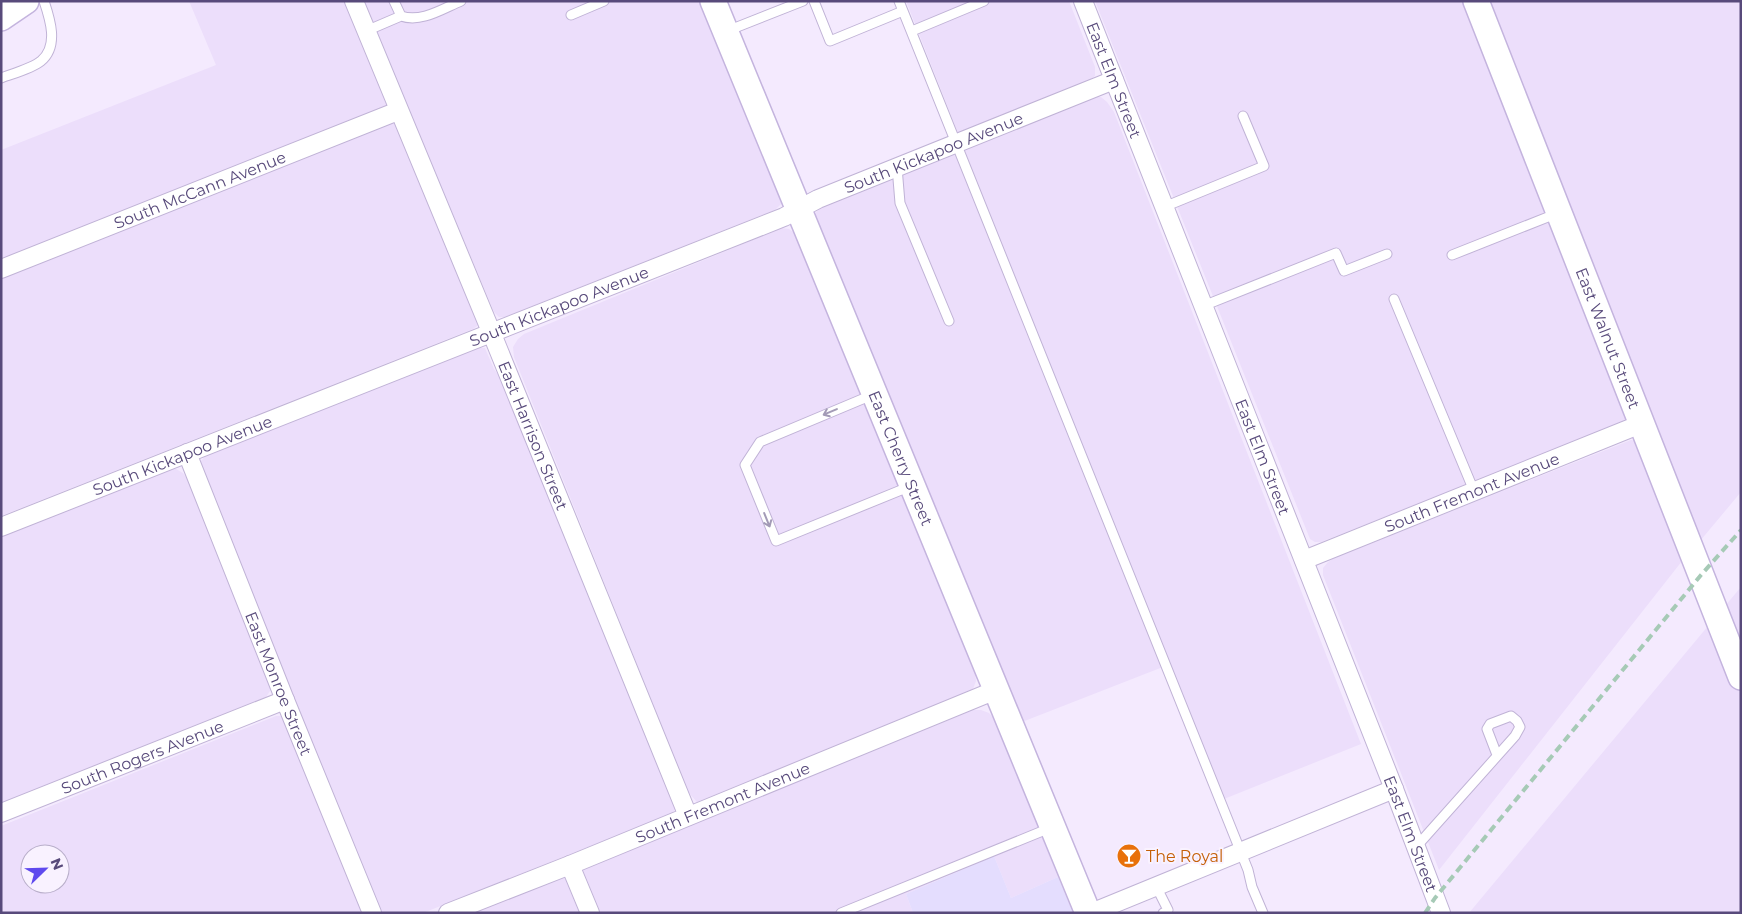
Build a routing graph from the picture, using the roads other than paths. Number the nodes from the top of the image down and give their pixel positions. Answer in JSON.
{"nodes":[{"id":1,"x":26,"y":1,"type":"edge"},
{"id":2,"x":44,"y":1,"type":"edge"},
{"id":3,"x":354,"y":1,"type":"edge"},
{"id":4,"x":394,"y":1,"type":"edge"},
{"id":5,"x":461,"y":1,"type":"edge"},
{"id":6,"x":604,"y":1,"type":"edge"},
{"id":7,"x":714,"y":1,"type":"edge"},
{"id":8,"x":803,"y":1,"type":"edge"},
{"id":9,"x":814,"y":1,"type":"edge"},
{"id":10,"x":899,"y":1,"type":"edge"},
{"id":11,"x":984,"y":1,"type":"edge"},
{"id":12,"x":1083,"y":1,"type":"edge"},
{"id":13,"x":1476,"y":1,"type":"edge"},
{"id":14,"x":903,"y":10,"type":"junction"},
{"id":15,"x":571,"y":15,"type":"dead end"},
{"id":16,"x":401,"y":16,"type":"junction"},
{"id":17,"x":1,"y":18,"type":"edge"},
{"id":18,"x":366,"y":31,"type":"junction"},
{"id":19,"x":726,"y":31,"type":"junction"},
{"id":20,"x":912,"y":31,"type":"junction"},
{"id":21,"x":1,"y":78,"type":"edge"},
{"id":22,"x":1114,"y":80,"type":"junction"},
{"id":23,"x":398,"y":111,"type":"junction"},
{"id":24,"x":1244,"y":116,"type":"dead end"},
{"id":25,"x":955,"y":144,"type":"junction"},
{"id":26,"x":897,"y":167,"type":"junction"},
{"id":27,"x":1164,"y":207,"type":"junction"},
{"id":28,"x":799,"y":209,"type":"junction"},
{"id":29,"x":1559,"y":213,"type":"junction"},
{"id":30,"x":1387,"y":254,"type":"dead end"},
{"id":31,"x":1452,"y":254,"type":"dead end"},
{"id":32,"x":1,"y":269,"type":"edge"},
{"id":33,"x":1394,"y":299,"type":"dead end"},
{"id":34,"x":1203,"y":306,"type":"junction"},
{"id":35,"x":949,"y":321,"type":"dead end"},
{"id":36,"x":492,"y":334,"type":"junction"},
{"id":37,"x":875,"y":394,"type":"junction"},
{"id":38,"x":1641,"y":424,"type":"junction"},
{"id":39,"x":187,"y":453,"type":"junction"},
{"id":40,"x":912,"y":486,"type":"junction"},
{"id":41,"x":1474,"y":491,"type":"junction"},
{"id":42,"x":1,"y":527,"type":"edge"},
{"id":43,"x":1304,"y":560,"type":"junction"},
{"id":44,"x":1741,"y":677,"type":"edge"},
{"id":45,"x":996,"y":690,"type":"junction"},
{"id":46,"x":285,"y":700,"type":"junction"},
{"id":47,"x":1497,"y":755,"type":"dead end"},
{"id":48,"x":1394,"y":789,"type":"junction"},
{"id":49,"x":1,"y":813,"type":"edge"},
{"id":50,"x":688,"y":816,"type":"junction"},
{"id":51,"x":1053,"y":826,"type":"junction"},
{"id":52,"x":1416,"y":847,"type":"junction"},
{"id":53,"x":1240,"y":852,"type":"junction"},
{"id":54,"x":570,"y":865,"type":"junction"},
{"id":55,"x":1156,"y":886,"type":"junction"},
{"id":56,"x":1167,"y":912,"type":"edge"},
{"id":57,"x":372,"y":913,"type":"edge"},
{"id":58,"x":448,"y":913,"type":"edge"},
{"id":59,"x":590,"y":913,"type":"edge"},
{"id":60,"x":841,"y":913,"type":"edge"},
{"id":61,"x":1090,"y":913,"type":"edge"},
{"id":62,"x":1263,"y":913,"type":"edge"},
{"id":63,"x":1441,"y":913,"type":"edge"}],
"edges":[{"from":1,"to":17,"type":"street"},
{"from":2,"to":21,"type":"lane"},
{"from":3,"to":18,"type":"street","name":"East Harrison Street"},
{"from":4,"to":16,"type":"lane"},
{"from":5,"to":16,"type":"lane"},
{"from":6,"to":15,"type":"lane"},
{"from":7,"to":19,"type":"street","name":"East Cherry Street"},
{"from":8,"to":19,"type":"lane"},
{"from":9,"to":14,"type":"lane"},
{"from":10,"to":14,"type":"lane"},
{"from":11,"to":20,"type":"lane"},
{"from":12,"to":22,"type":"street","name":"East Elm Street"},
{"from":13,"to":29,"type":"street","name":"East Walnut Street"},
{"from":14,"to":20,"type":"lane"},
{"from":16,"to":18,"type":"lane"},
{"from":18,"to":23,"type":"street","name":"East Harrison Street"},
{"from":19,"to":28,"type":"street","name":"East Cherry Street"},
{"from":20,"to":25,"type":"lane"},
{"from":22,"to":25,"type":"street","name":"South Kickapoo Avenue"},
{"from":22,"to":27,"type":"street","name":"East Elm Street"},
{"from":23,"to":32,"type":"street","name":"South McCann Avenue"},
{"from":23,"to":36,"type":"street","name":"East Harrison Street"},
{"from":24,"to":27,"type":"lane"},
{"from":25,"to":26,"type":"street","name":"South Kickapoo Avenue"},
{"from":25,"to":53,"type":"lane"},
{"from":26,"to":28,"type":"street","name":"South Kickapoo Avenue"},
{"from":26,"to":35,"type":"lane"},
{"from":27,"to":34,"type":"street","name":"East Elm Street"},
{"from":28,"to":36,"type":"street","name":"South Kickapoo Avenue"},
{"from":28,"to":37,"type":"street","name":"East Cherry Street"},
{"from":29,"to":31,"type":"lane"},
{"from":29,"to":38,"type":"street","name":"East Walnut Street"},
{"from":30,"to":34,"type":"lane"},
{"from":33,"to":41,"type":"lane"},
{"from":34,"to":43,"type":"street","name":"East Elm Street"},
{"from":36,"to":39,"type":"street","name":"South Kickapoo Avenue"},
{"from":36,"to":50,"type":"street","name":"East Harrison Street"},
{"from":37,"to":40,"type":"street","name":"East Cherry Street"},
{"from":37,"to":40,"type":"lane","one_way":true},
{"from":38,"to":41,"type":"street","name":"South Fremont Avenue"},
{"from":38,"to":44,"type":"street","name":"East Walnut Street"},
{"from":39,"to":42,"type":"street","name":"South Kickapoo Avenue"},
{"from":39,"to":46,"type":"street","name":"East Monroe Street"},
{"from":40,"to":45,"type":"street","name":"East Cherry Street"},
{"from":41,"to":43,"type":"street","name":"South Fremont Avenue"},
{"from":43,"to":48,"type":"street","name":"East Elm Street"},
{"from":45,"to":50,"type":"street","name":"South Fremont Avenue"},
{"from":45,"to":51,"type":"street","name":"East Cherry Street"},
{"from":46,"to":49,"type":"street","name":"South Rogers Avenue"},
{"from":46,"to":57,"type":"street","name":"East Monroe Street"},
{"from":47,"to":52,"type":"lane"},
{"from":48,"to":52,"type":"street","name":"East Elm Street"},
{"from":48,"to":53,"type":"street"},
{"from":50,"to":54,"type":"street","name":"South Fremont Avenue"},
{"from":51,"to":60,"type":"lane"},
{"from":51,"to":61,"type":"street","name":"East Cherry Street"},
{"from":52,"to":63,"type":"street","name":"East Elm Street"},
{"from":53,"to":55,"type":"street"},
{"from":53,"to":62,"type":"lane"},
{"from":54,"to":58,"type":"street","name":"South Fremont Avenue"},
{"from":54,"to":59,"type":"street"},
{"from":55,"to":56,"type":"lane"},
{"from":55,"to":61,"type":"street"}]}
